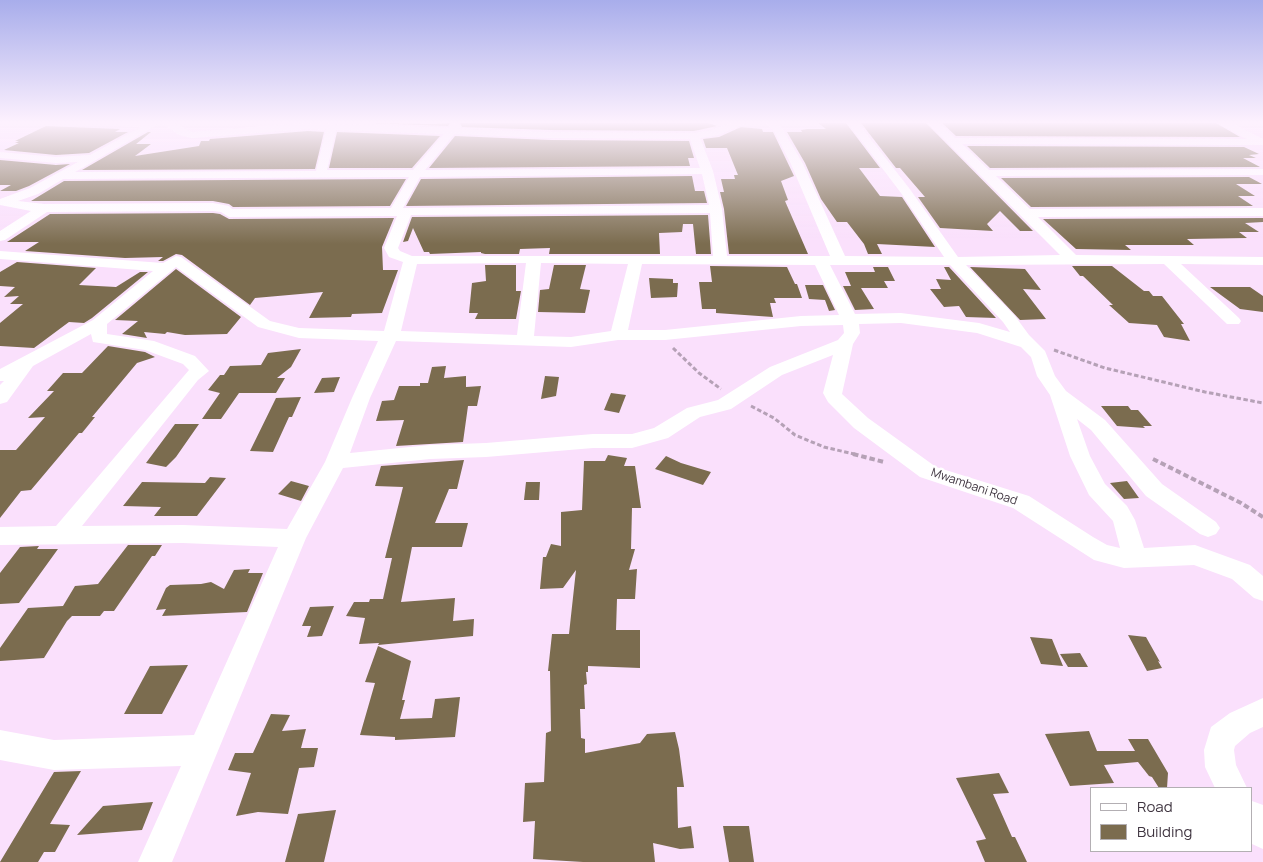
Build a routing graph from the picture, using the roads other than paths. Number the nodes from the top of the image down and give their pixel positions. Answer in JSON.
{"nodes":[{"id":1,"x":68,"y":163,"type":"edge"},
{"id":2,"x":84,"y":163,"type":"edge"},
{"id":3,"x":323,"y":163,"type":"edge"},
{"id":4,"x":424,"y":163,"type":"edge"},
{"id":5,"x":704,"y":163,"type":"edge"},
{"id":6,"x":797,"y":163,"type":"edge"},
{"id":7,"x":884,"y":163,"type":"edge"},
{"id":8,"x":975,"y":163,"type":"edge"},
{"id":9,"x":78,"y":166,"type":"junction"},
{"id":10,"x":707,"y":171,"type":"junction"},
{"id":11,"x":417,"y":172,"type":"junction"},
{"id":12,"x":1263,"y":172,"type":"edge"},
{"id":13,"x":321,"y":173,"type":"junction"},
{"id":14,"x":986,"y":173,"type":"junction"},
{"id":15,"x":62,"y":176,"type":"junction"},
{"id":16,"x":3,"y":202,"type":"edge"},
{"id":17,"x":44,"y":208,"type":"junction"},
{"id":18,"x":716,"y":209,"type":"junction"},
{"id":19,"x":1263,"y":212,"type":"edge"},
{"id":20,"x":400,"y":213,"type":"junction"},
{"id":21,"x":1027,"y":213,"type":"junction"},
{"id":22,"x":0,"y":237,"type":"edge"},
{"id":23,"x":0,"y":255,"type":"edge"},
{"id":24,"x":534,"y":258,"type":"junction"},
{"id":25,"x":720,"y":259,"type":"junction"},
{"id":26,"x":1072,"y":259,"type":"junction"},
{"id":27,"x":411,"y":260,"type":"junction"},
{"id":28,"x":636,"y":260,"type":"junction"},
{"id":29,"x":820,"y":260,"type":"junction"},
{"id":30,"x":839,"y":260,"type":"junction"},
{"id":31,"x":954,"y":261,"type":"junction"},
{"id":32,"x":1169,"y":261,"type":"junction"},
{"id":33,"x":1263,"y":261,"type":"edge"},
{"id":34,"x":166,"y":268,"type":"junction"},
{"id":35,"x":1233,"y":321,"type":"dead end"},
{"id":36,"x":99,"y":323,"type":"junction"},
{"id":37,"x":849,"y":330,"type":"junction"},
{"id":38,"x":618,"y":335,"type":"junction"},
{"id":39,"x":525,"y":340,"type":"junction"},
{"id":40,"x":386,"y":346,"type":"junction"},
{"id":41,"x":1033,"y":351,"type":"junction"},
{"id":42,"x":25,"y":364,"type":"junction"},
{"id":43,"x":0,"y":376,"type":"edge"},
{"id":44,"x":1059,"y":394,"type":"junction"},
{"id":45,"x":0,"y":398,"type":"edge"},
{"id":46,"x":336,"y":462,"type":"junction"},
{"id":47,"x":1208,"y":528,"type":"dead end"},
{"id":48,"x":62,"y":535,"type":"junction"},
{"id":49,"x":0,"y":536,"type":"edge"},
{"id":50,"x":294,"y":538,"type":"junction"},
{"id":51,"x":1136,"y":558,"type":"junction"},
{"id":52,"x":1263,"y":591,"type":"edge"},
{"id":53,"x":1263,"y":712,"type":"edge"},
{"id":54,"x":0,"y":745,"type":"edge"},
{"id":55,"x":203,"y":750,"type":"junction"},
{"id":56,"x":1231,"y":787,"type":"edge"},
{"id":57,"x":1253,"y":818,"type":"edge"},
{"id":58,"x":1263,"y":832,"type":"edge"},
{"id":59,"x":155,"y":862,"type":"edge"}],
"edges":[{"from":1,"to":9,"type":"street"},
{"from":2,"to":9,"type":"street"},
{"from":3,"to":13,"type":"street"},
{"from":4,"to":11,"type":"street"},
{"from":5,"to":10,"type":"street"},
{"from":6,"to":30,"type":"street"},
{"from":7,"to":31,"type":"street"},
{"from":8,"to":14,"type":"street"},
{"from":9,"to":15,"type":"street"},
{"from":10,"to":11,"type":"street"},
{"from":10,"to":18,"type":"street"},
{"from":11,"to":13,"type":"street"},
{"from":11,"to":20,"type":"street"},
{"from":12,"to":14,"type":"street"},
{"from":13,"to":15,"type":"street"},
{"from":14,"to":21,"type":"street"},
{"from":15,"to":16,"type":"street"},
{"from":16,"to":17,"type":"street"},
{"from":17,"to":20,"type":"street"},
{"from":17,"to":22,"type":"street"},
{"from":18,"to":20,"type":"street"},
{"from":18,"to":25,"type":"street"},
{"from":19,"to":21,"type":"street"},
{"from":20,"to":27,"type":"street"},
{"from":21,"to":26,"type":"street"},
{"from":23,"to":34,"type":"street"},
{"from":24,"to":27,"type":"street"},
{"from":24,"to":28,"type":"street"},
{"from":24,"to":39,"type":"street"},
{"from":25,"to":28,"type":"street"},
{"from":25,"to":29,"type":"street"},
{"from":26,"to":31,"type":"street"},
{"from":26,"to":32,"type":"street"},
{"from":27,"to":40,"type":"street"},
{"from":28,"to":38,"type":"street"},
{"from":29,"to":30,"type":"street"},
{"from":29,"to":37,"type":"street"},
{"from":30,"to":31,"type":"street"},
{"from":31,"to":41,"type":"street"},
{"from":32,"to":33,"type":"street"},
{"from":32,"to":35,"type":"street"},
{"from":34,"to":36,"type":"street"},
{"from":34,"to":40,"type":"street"},
{"from":36,"to":42,"type":"street"},
{"from":36,"to":48,"type":"street"},
{"from":37,"to":38,"type":"street"},
{"from":37,"to":41,"type":"street"},
{"from":37,"to":46,"type":"street"},
{"from":37,"to":51,"type":"street","name":"Mwambani Road"},
{"from":38,"to":39,"type":"street"},
{"from":39,"to":40,"type":"street"},
{"from":40,"to":46,"type":"street"},
{"from":41,"to":44,"type":"street"},
{"from":42,"to":43,"type":"street"},
{"from":42,"to":45,"type":"street"},
{"from":44,"to":47,"type":"street"},
{"from":44,"to":51,"type":"street"},
{"from":46,"to":50,"type":"street"},
{"from":48,"to":49,"type":"street"},
{"from":48,"to":50,"type":"street"},
{"from":50,"to":55,"type":"street"},
{"from":51,"to":52,"type":"street","name":"Mwambani Road"},
{"from":53,"to":56,"type":"street"},
{"from":54,"to":55,"type":"street"},
{"from":55,"to":59,"type":"street"},
{"from":57,"to":58,"type":"street"}]}
